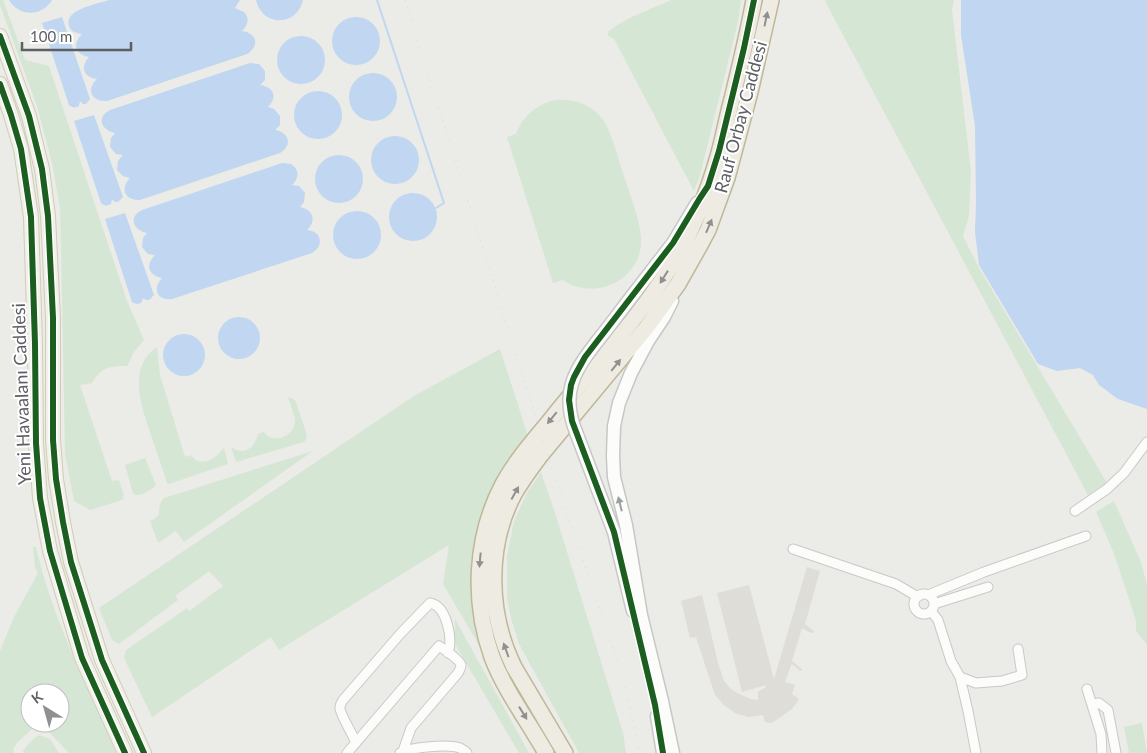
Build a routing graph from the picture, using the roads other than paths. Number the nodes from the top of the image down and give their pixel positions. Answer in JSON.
{"nodes":[{"id":1,"x":754,"y":0,"type":"edge"},
{"id":2,"x":770,"y":0,"type":"edge"},
{"id":3,"x":0,"y":36,"type":"edge"},
{"id":4,"x":0,"y":84,"type":"edge"},
{"id":5,"x":708,"y":186,"type":"junction"},
{"id":6,"x":48,"y":211,"type":"junction"},
{"id":7,"x":30,"y":212,"type":"junction"},
{"id":8,"x":678,"y":284,"type":"junction"},
{"id":9,"x":1147,"y":442,"type":"edge"},
{"id":10,"x":1075,"y":511,"type":"dead end"},
{"id":11,"x":1086,"y":536,"type":"dead end"},
{"id":12,"x":793,"y":549,"type":"dead end"},
{"id":13,"x":988,"y":587,"type":"dead end"},
{"id":14,"x":928,"y":595,"type":"junction"},
{"id":15,"x":918,"y":596,"type":"junction"},
{"id":16,"x":933,"y":608,"type":"junction"},
{"id":17,"x":1018,"y":649,"type":"dead end"},
{"id":18,"x":448,"y":653,"type":"junction"},
{"id":19,"x":960,"y":676,"type":"junction"},
{"id":20,"x":1086,"y":689,"type":"dead end"},
{"id":21,"x":1092,"y":704,"type":"junction"},
{"id":22,"x":356,"y":743,"type":"junction"},
{"id":23,"x":401,"y":752,"type":"edge"},
{"id":24,"x":125,"y":753,"type":"edge"},
{"id":25,"x":144,"y":753,"type":"edge"},
{"id":26,"x":347,"y":753,"type":"edge"},
{"id":27,"x":467,"y":753,"type":"edge"},
{"id":28,"x":546,"y":753,"type":"edge"},
{"id":29,"x":565,"y":753,"type":"edge"},
{"id":30,"x":663,"y":753,"type":"edge"},
{"id":31,"x":673,"y":753,"type":"edge"},
{"id":32,"x":976,"y":753,"type":"edge"},
{"id":33,"x":1102,"y":753,"type":"edge"},
{"id":34,"x":1116,"y":753,"type":"edge"}],
"edges":[{"from":1,"to":5,"type":"highway","name":"Rauf Orbay Caddesi"},
{"from":8,"to":2,"type":"highway","name":"Rauf Orbay Caddesi","one_way":true},
{"from":3,"to":6,"type":"main road","name":"Yeni Havaalanı Caddesi"},
{"from":4,"to":7,"type":"main road","name":"Yeni Havaalanı Caddesi"},
{"from":5,"to":28,"type":"highway","name":"Rauf Orbay Caddesi","one_way":true},
{"from":5,"to":30,"type":"main road","bridge":true},
{"from":6,"to":7,"type":"main road"},
{"from":6,"to":25,"type":"main road","name":"Yeni Havaalanı Caddesi"},
{"from":7,"to":24,"type":"main road","name":"Yeni Havaalanı Caddesi"},
{"from":29,"to":8,"type":"highway","name":"Rauf Orbay Caddesi","one_way":true},
{"from":31,"to":8,"type":"main road","one_way":true},
{"from":9,"to":10,"type":"street"},
{"from":11,"to":14,"type":"street"},
{"from":12,"to":15,"type":"street"},
{"from":13,"to":16,"type":"street"},
{"from":14,"to":15,"type":"street"},
{"from":14,"to":16,"type":"street"},
{"from":15,"to":16,"type":"street"},
{"from":16,"to":19,"type":"street"},
{"from":17,"to":19,"type":"street"},
{"from":18,"to":22,"type":"street"},
{"from":18,"to":22,"type":"street"},
{"from":18,"to":23,"type":"street"},
{"from":19,"to":32,"type":"street"},
{"from":20,"to":21,"type":"street"},
{"from":21,"to":33,"type":"street"},
{"from":21,"to":34,"type":"street"},
{"from":22,"to":26,"type":"street"},
{"from":23,"to":27,"type":"street"}]}
